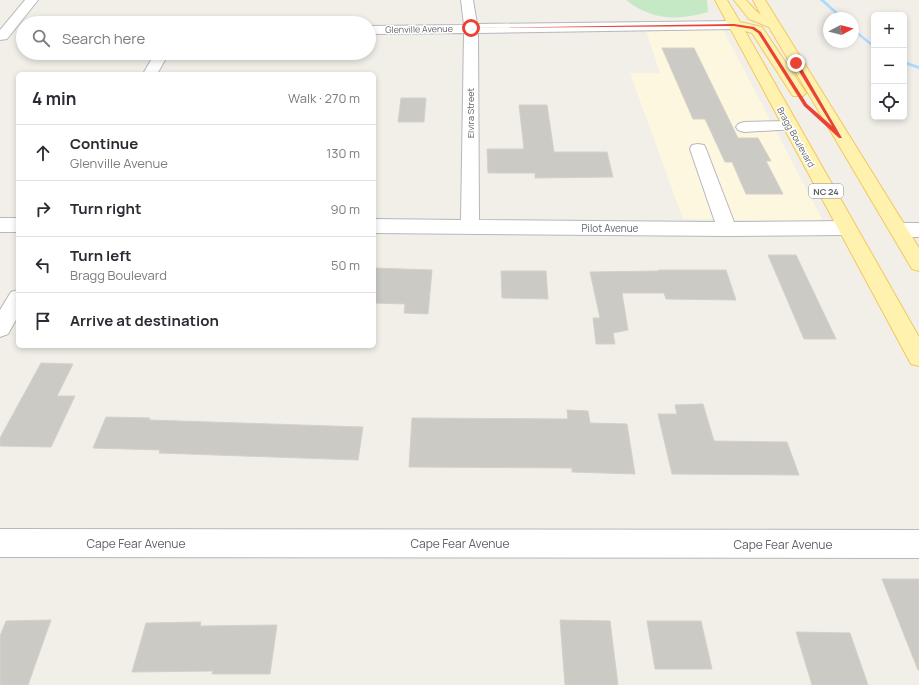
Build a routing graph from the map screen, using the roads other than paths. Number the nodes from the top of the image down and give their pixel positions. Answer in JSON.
{"nodes":[{"id":1,"x":32,"y":0,"type":"edge"},
{"id":2,"x":467,"y":0,"type":"edge"},
{"id":3,"x":721,"y":0,"type":"edge"},
{"id":4,"x":740,"y":0,"type":"edge"},
{"id":5,"x":759,"y":0,"type":"edge"},
{"id":6,"x":18,"y":16,"type":"edge"},
{"id":7,"x":16,"y":19,"type":"edge"},
{"id":8,"x":734,"y":25,"type":"junction"},
{"id":9,"x":774,"y":25,"type":"junction"},
{"id":10,"x":660,"y":26,"type":"junction"},
{"id":11,"x":471,"y":28,"type":"junction"},
{"id":12,"x":376,"y":30,"type":"edge"},
{"id":13,"x":1,"y":36,"type":"edge"},
{"id":14,"x":16,"y":36,"type":"edge"},
{"id":15,"x":665,"y":39,"type":"dead end"},
{"id":16,"x":158,"y":60,"type":"edge"},
{"id":17,"x":151,"y":72,"type":"edge"},
{"id":18,"x":790,"y":126,"type":"junction"},
{"id":19,"x":744,"y":127,"type":"dead end"},
{"id":20,"x":840,"y":137,"type":"junction"},
{"id":21,"x":698,"y":149,"type":"dead end"},
{"id":22,"x":0,"y":224,"type":"edge"},
{"id":23,"x":16,"y":225,"type":"edge"},
{"id":24,"x":376,"y":226,"type":"edge"},
{"id":25,"x":470,"y":227,"type":"junction"},
{"id":26,"x":847,"y":228,"type":"junction"},
{"id":27,"x":727,"y":229,"type":"junction"},
{"id":28,"x":899,"y":230,"type":"junction"},
{"id":29,"x":919,"y":230,"type":"edge"},
{"id":30,"x":919,"y":264,"type":"edge"},
{"id":31,"x":16,"y":301,"type":"edge"},
{"id":32,"x":0,"y":328,"type":"edge"},
{"id":33,"x":919,"y":357,"type":"edge"},
{"id":34,"x":0,"y":542,"type":"edge"},
{"id":35,"x":919,"y":544,"type":"edge"}],
"edges":[{"from":1,"to":6,"type":"street"},
{"from":2,"to":11,"type":"street","name":"Elvira Street"},
{"from":3,"to":8,"type":"main road","name":"Bragg Boulevard","number":"NC 24"},
{"from":4,"to":9,"type":"main road"},
{"from":5,"to":9,"type":"main road"},
{"from":7,"to":13,"type":"street"},
{"from":8,"to":10,"type":"street","name":"Glenville Avenue"},
{"from":8,"to":18,"type":"main road","name":"Bragg Boulevard","number":"NC 24"},
{"from":8,"to":20,"type":"main road"},
{"from":9,"to":20,"type":"main road"},
{"from":10,"to":11,"type":"street","name":"Glenville Avenue"},
{"from":10,"to":15,"type":"street"},
{"from":11,"to":12,"type":"street","name":"Glenville Avenue"},
{"from":11,"to":25,"type":"street","name":"Elvira Street"},
{"from":13,"to":14,"type":"street"},
{"from":16,"to":17,"type":"street"},
{"from":18,"to":19,"type":"street"},
{"from":18,"to":26,"type":"main road","name":"Bragg Boulevard","number":"NC 24"},
{"from":20,"to":28,"type":"main road"},
{"from":21,"to":27,"type":"street"},
{"from":22,"to":23,"type":"street"},
{"from":24,"to":25,"type":"street","name":"Pilot Avenue"},
{"from":25,"to":27,"type":"street","name":"Pilot Avenue"},
{"from":26,"to":27,"type":"street","name":"Pilot Avenue"},
{"from":26,"to":33,"type":"main road","name":"Bragg Boulevard","number":"NC 24"},
{"from":28,"to":29,"type":"street"},
{"from":28,"to":30,"type":"main road"},
{"from":31,"to":32,"type":"street"},
{"from":34,"to":35,"type":"street","name":"Cape Fear Avenue"}]}
